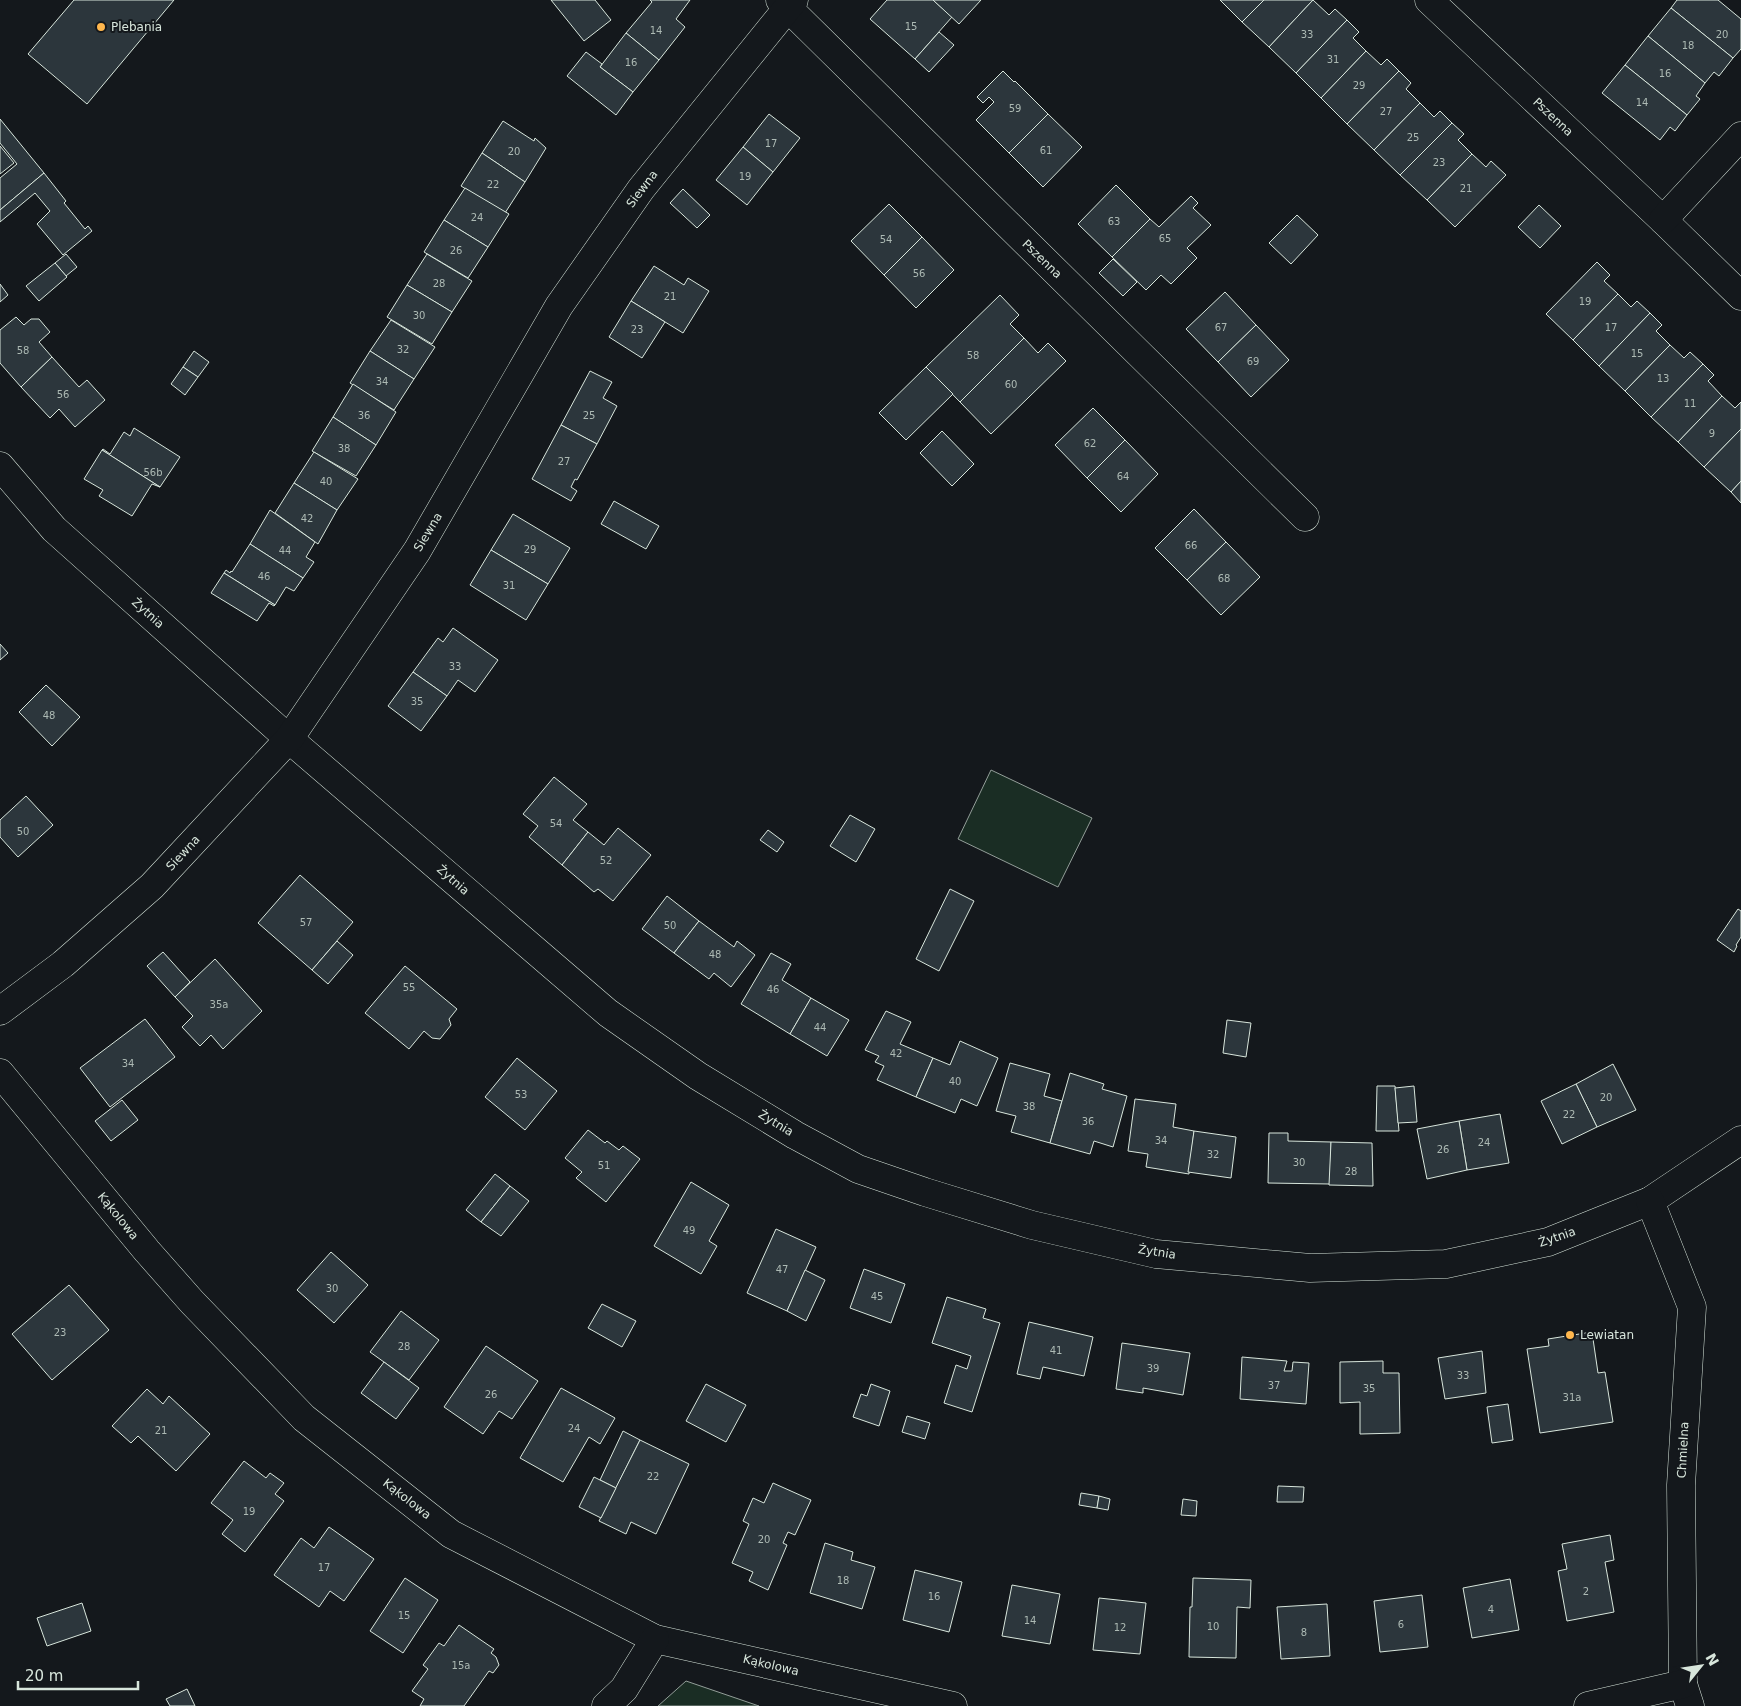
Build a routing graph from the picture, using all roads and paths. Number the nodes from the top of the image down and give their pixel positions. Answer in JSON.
{"nodes":[{"id":1,"x":787,"y":3,"type":"edge"},
{"id":2,"x":1443,"y":5,"type":"edge"},
{"id":3,"x":1741,"y":136,"type":"edge"},
{"id":4,"x":1663,"y":220,"type":"junction"},
{"id":5,"x":1741,"y":296,"type":"edge"},
{"id":6,"x":0,"y":466,"type":"edge"},
{"id":7,"x":1305,"y":517,"type":"dead end"},
{"id":8,"x":289,"y":740,"type":"junction"},
{"id":9,"x":0,"y":1011,"type":"edge"},
{"id":10,"x":0,"y":1073,"type":"edge"},
{"id":11,"x":1741,"y":1140,"type":"edge"},
{"id":12,"x":1650,"y":1201,"type":"junction"},
{"id":13,"x":655,"y":1639,"type":"junction"},
{"id":14,"x":1687,"y":1695,"type":"edge"},
{"id":15,"x":606,"y":1706,"type":"edge"},
{"id":16,"x":953,"y":1706,"type":"edge"},
{"id":17,"x":1588,"y":1706,"type":"edge"}],
"edges":[{"from":1,"to":7,"type":"street","name":"Pszenna"},
{"from":1,"to":8,"type":"street","name":"Siewna"},
{"from":2,"to":4,"type":"street","name":"Pszenna"},
{"from":3,"to":4,"type":"street"},
{"from":4,"to":5,"type":"street","name":"Pszenna"},
{"from":6,"to":8,"type":"street","name":"Żytnia"},
{"from":8,"to":9,"type":"street","name":"Siewna"},
{"from":8,"to":12,"type":"street","name":"Żytnia"},
{"from":10,"to":13,"type":"street","name":"Kąkolowa"},
{"from":11,"to":12,"type":"street","name":"Żytnia"},
{"from":12,"to":14,"type":"street","name":"Chmielna"},
{"from":13,"to":15,"type":"street"},
{"from":13,"to":16,"type":"street","name":"Kąkolowa"},
{"from":14,"to":17,"type":"street"}]}
